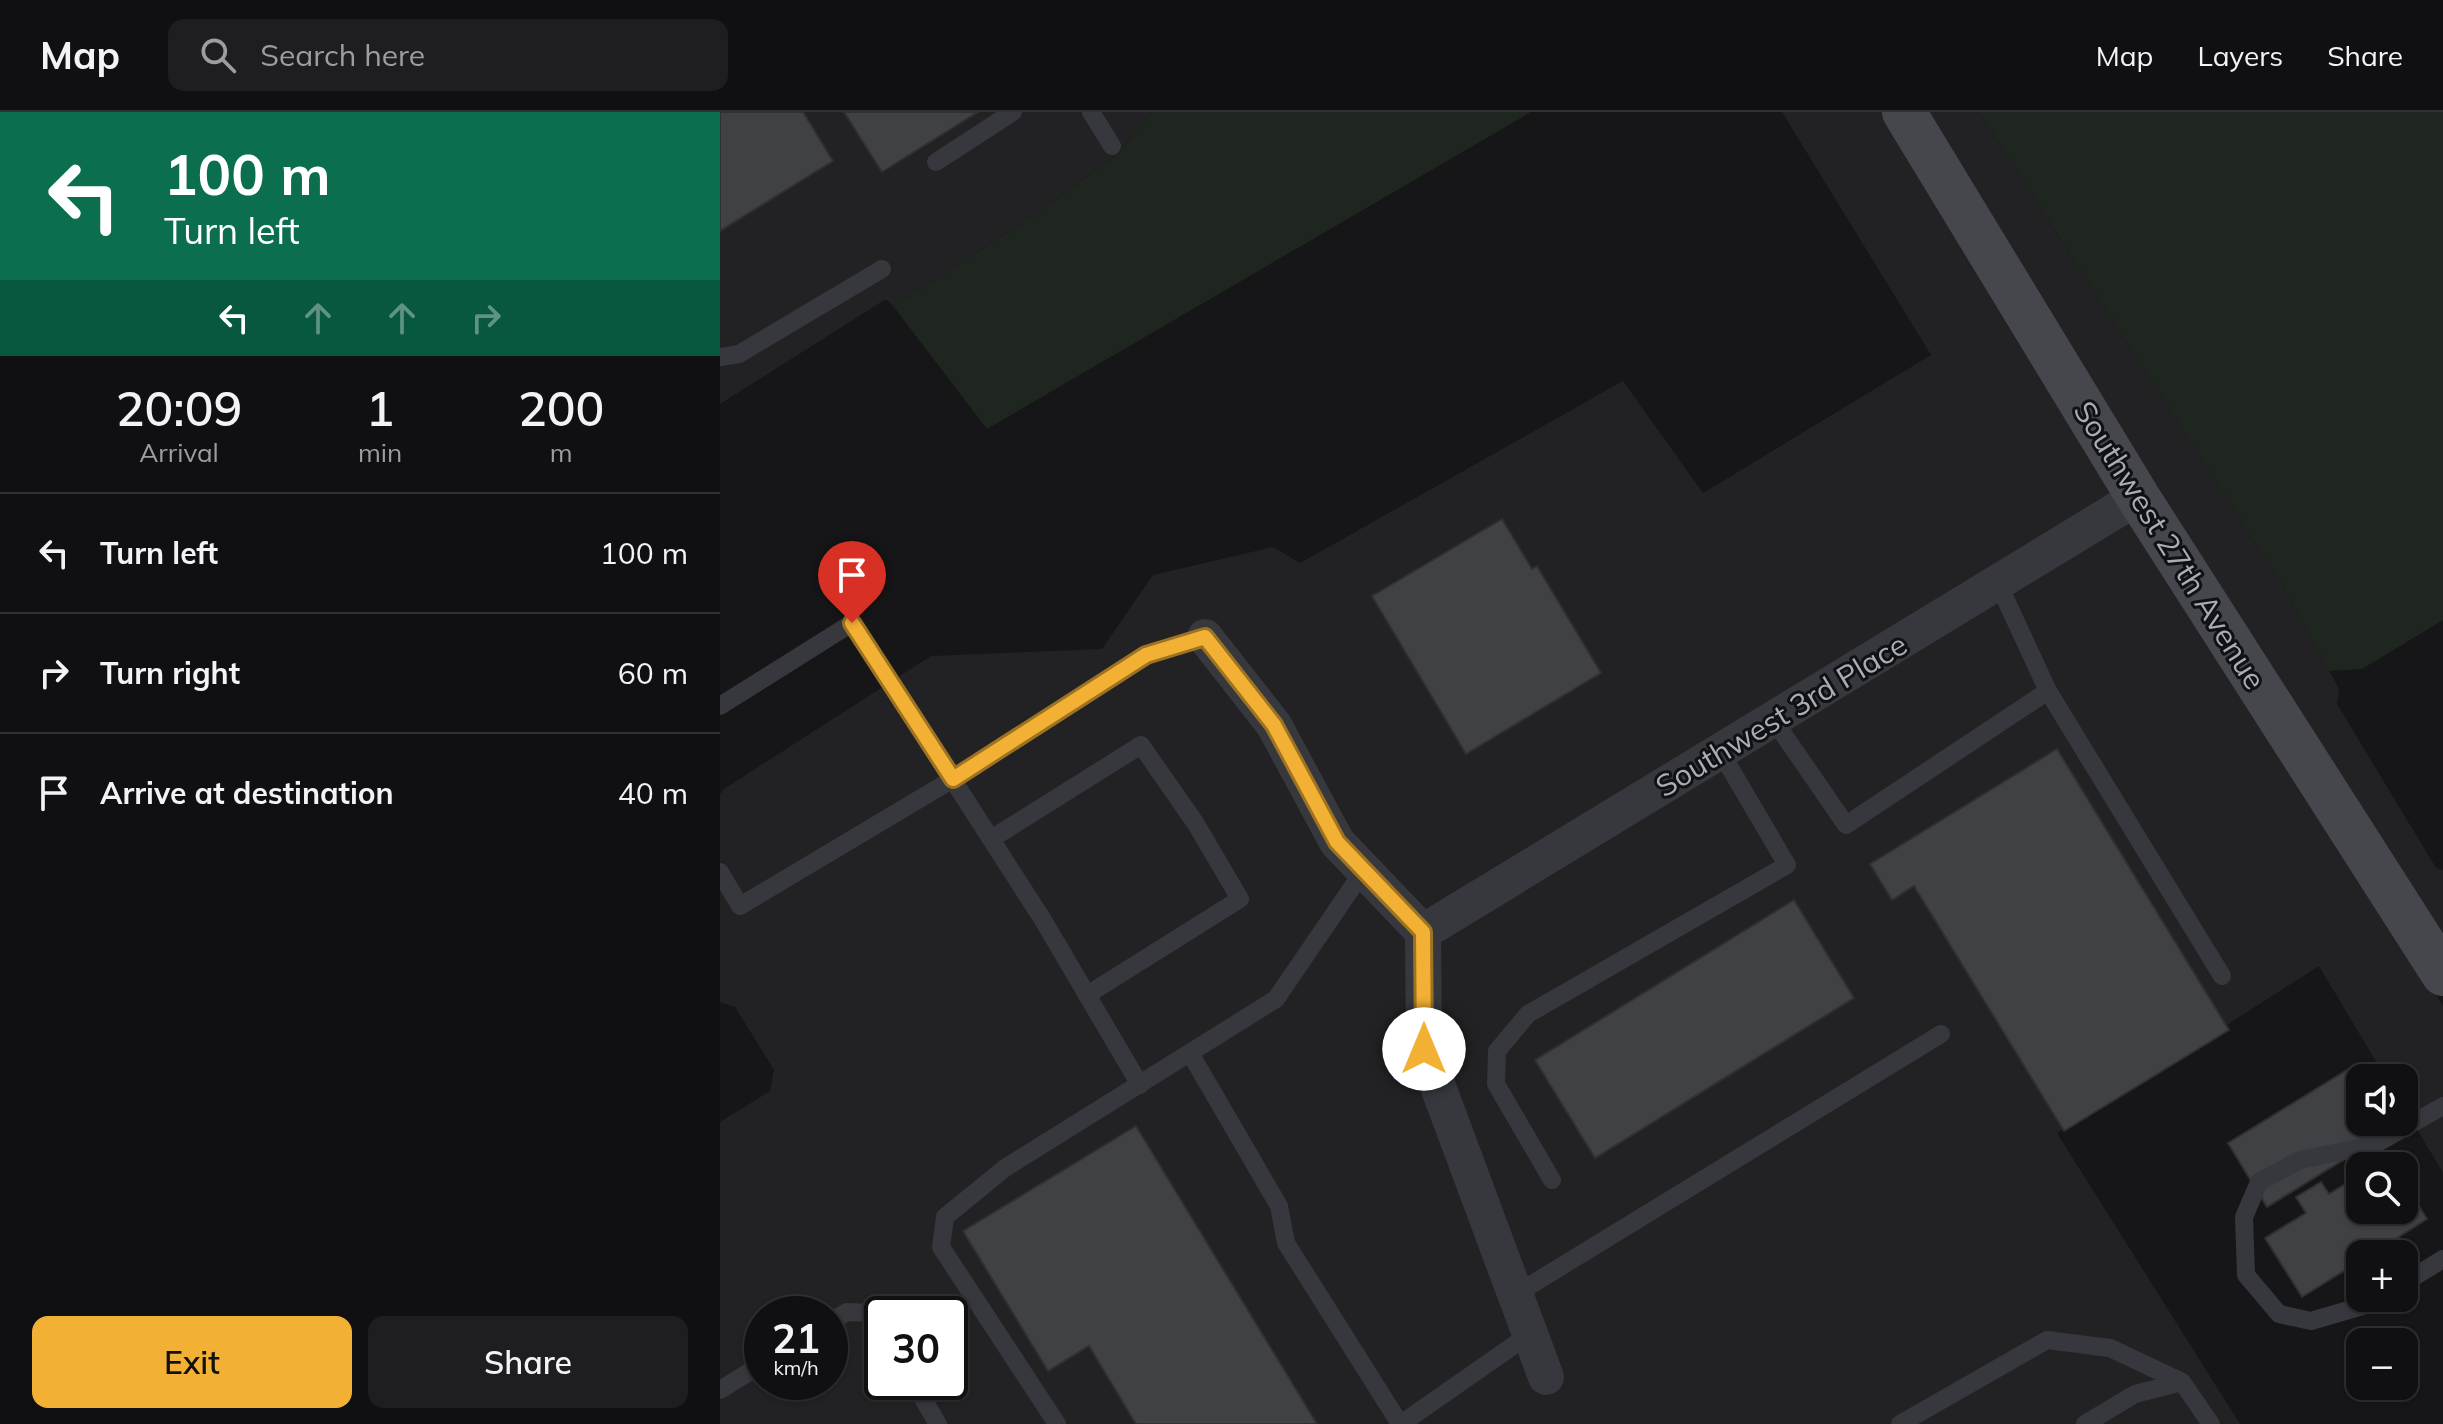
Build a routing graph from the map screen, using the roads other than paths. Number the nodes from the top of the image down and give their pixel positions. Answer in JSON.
{"nodes":[{"id":1,"x":1013,"y":112,"type":"edge"},
{"id":2,"x":1091,"y":112,"type":"edge"},
{"id":3,"x":1904,"y":112,"type":"edge"},
{"id":4,"x":1112,"y":146,"type":"dead end"},
{"id":5,"x":936,"y":162,"type":"dead end"},
{"id":6,"x":882,"y":269,"type":"dead end"},
{"id":7,"x":720,"y":357,"type":"edge"},
{"id":8,"x":2138,"y":497,"type":"junction"},
{"id":9,"x":1998,"y":583,"type":"junction"},
{"id":10,"x":1205,"y":637,"type":"joint"},
{"id":11,"x":2048,"y":691,"type":"junction"},
{"id":12,"x":720,"y":706,"type":"edge"},
{"id":13,"x":1773,"y":719,"type":"junction"},
{"id":14,"x":1720,"y":751,"type":"junction"},
{"id":15,"x":953,"y":779,"type":"junction"},
{"id":16,"x":991,"y":839,"type":"junction"},
{"id":17,"x":1364,"y":870,"type":"junction"},
{"id":18,"x":720,"y":872,"type":"edge"},
{"id":19,"x":1423,"y":932,"type":"junction"},
{"id":20,"x":2443,"y":974,"type":"edge"},
{"id":21,"x":2222,"y":976,"type":"dead end"},
{"id":22,"x":1087,"y":995,"type":"junction"},
{"id":23,"x":1941,"y":1034,"type":"dead end"},
{"id":24,"x":1190,"y":1053,"type":"junction"},
{"id":25,"x":1140,"y":1085,"type":"junction"},
{"id":26,"x":2443,"y":1106,"type":"edge"},
{"id":27,"x":1552,"y":1180,"type":"dead end"},
{"id":28,"x":2443,"y":1259,"type":"edge"},
{"id":29,"x":2418,"y":1274,"type":"edge"},
{"id":30,"x":1516,"y":1294,"type":"junction"},
{"id":31,"x":2346,"y":1311,"type":"edge"},
{"id":32,"x":1530,"y":1334,"type":"junction"},
{"id":33,"x":744,"y":1375,"type":"edge"},
{"id":34,"x":1546,"y":1377,"type":"dead end"},
{"id":35,"x":2182,"y":1382,"type":"junction"},
{"id":36,"x":720,"y":1390,"type":"edge"},
{"id":37,"x":924,"y":1400,"type":"edge"},
{"id":38,"x":938,"y":1424,"type":"edge"},
{"id":39,"x":1057,"y":1424,"type":"edge"},
{"id":40,"x":1400,"y":1424,"type":"edge"},
{"id":41,"x":1900,"y":1424,"type":"edge"},
{"id":42,"x":2085,"y":1424,"type":"edge"},
{"id":43,"x":2211,"y":1424,"type":"edge"}],
"edges":[{"from":1,"to":5,"type":"lane"},
{"from":2,"to":4,"type":"lane"},
{"from":3,"to":8,"type":"main road","name":"Southwest 27th Avenue"},
{"from":6,"to":7,"type":"lane"},
{"from":8,"to":9,"type":"street","name":"Southwest 3rd Place"},
{"from":8,"to":20,"type":"main road","name":"Southwest 27th Avenue"},
{"from":9,"to":11,"type":"lane"},
{"from":9,"to":13,"type":"street","name":"Southwest 3rd Place"},
{"from":10,"to":15,"type":"lane"},
{"from":10,"to":17,"type":"street"},
{"from":11,"to":13,"type":"lane"},
{"from":11,"to":21,"type":"lane"},
{"from":12,"to":15,"type":"lane"},
{"from":13,"to":14,"type":"street","name":"Southwest 3rd Place"},
{"from":14,"to":19,"type":"street","name":"Southwest 3rd Place"},
{"from":14,"to":27,"type":"lane"},
{"from":15,"to":16,"type":"lane"},
{"from":15,"to":18,"type":"lane"},
{"from":16,"to":22,"type":"lane"},
{"from":16,"to":22,"type":"lane"},
{"from":17,"to":19,"type":"street"},
{"from":17,"to":24,"type":"lane"},
{"from":19,"to":30,"type":"street"},
{"from":22,"to":25,"type":"lane"},
{"from":23,"to":30,"type":"lane"},
{"from":24,"to":25,"type":"lane"},
{"from":24,"to":40,"type":"lane"},
{"from":25,"to":39,"type":"lane"},
{"from":26,"to":31,"type":"lane"},
{"from":28,"to":29,"type":"lane"},
{"from":30,"to":32,"type":"street"},
{"from":32,"to":34,"type":"street"},
{"from":32,"to":40,"type":"lane"},
{"from":33,"to":36,"type":"lane"},
{"from":35,"to":41,"type":"lane"},
{"from":35,"to":42,"type":"lane"},
{"from":35,"to":43,"type":"lane"},
{"from":37,"to":38,"type":"lane"}]}
